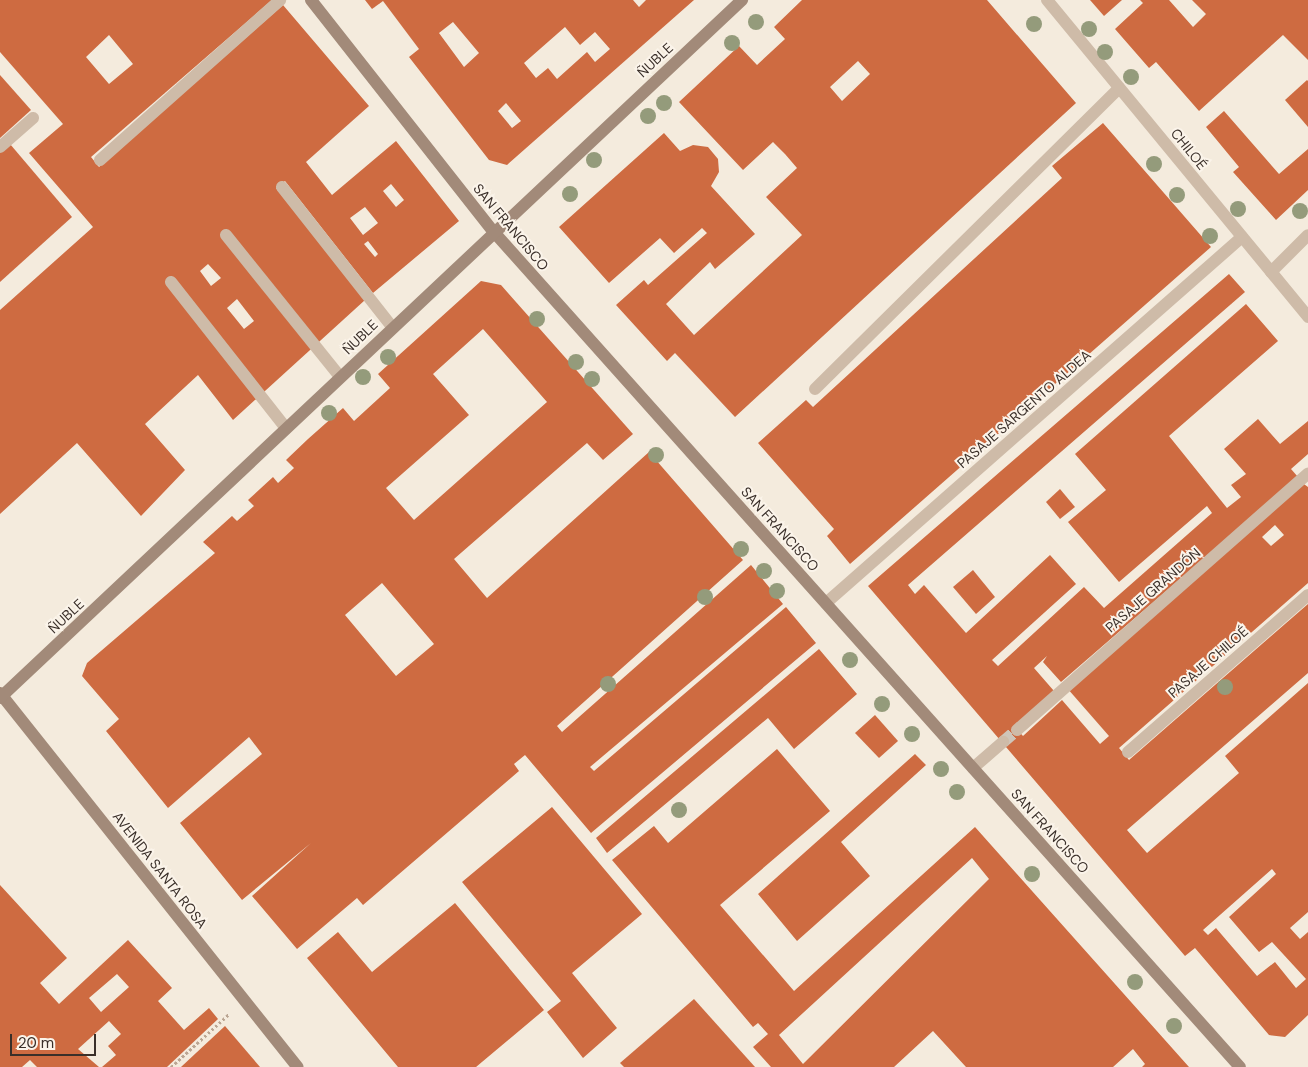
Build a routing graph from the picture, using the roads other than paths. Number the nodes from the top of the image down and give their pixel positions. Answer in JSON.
{"nodes":[{"id":1,"x":280,"y":0,"type":"edge"},
{"id":2,"x":311,"y":0,"type":"edge"},
{"id":3,"x":742,"y":0,"type":"edge"},
{"id":4,"x":1047,"y":0,"type":"edge"},
{"id":5,"x":1119,"y":88,"type":"junction"},
{"id":6,"x":33,"y":118,"type":"dead end"},
{"id":7,"x":0,"y":147,"type":"edge"},
{"id":8,"x":100,"y":160,"type":"dead end"},
{"id":9,"x":282,"y":187,"type":"dead end"},
{"id":10,"x":493,"y":231,"type":"junction"},
{"id":11,"x":226,"y":235,"type":"dead end"},
{"id":12,"x":1308,"y":235,"type":"edge"},
{"id":13,"x":1242,"y":237,"type":"junction"},
{"id":14,"x":1270,"y":272,"type":"junction"},
{"id":15,"x":171,"y":282,"type":"dead end"},
{"id":16,"x":1308,"y":318,"type":"edge"},
{"id":17,"x":392,"y":327,"type":"junction"},
{"id":18,"x":340,"y":377,"type":"junction"},
{"id":19,"x":816,"y":389,"type":"dead end"},
{"id":20,"x":286,"y":428,"type":"junction"},
{"id":21,"x":1308,"y":474,"type":"edge"},
{"id":22,"x":1308,"y":595,"type":"edge"},
{"id":23,"x":826,"y":603,"type":"junction"},
{"id":24,"x":1,"y":696,"type":"edge"},
{"id":25,"x":1017,"y":730,"type":"tunnel mouth"},
{"id":26,"x":1003,"y":742,"type":"tunnel mouth"},
{"id":27,"x":1128,"y":752,"type":"dead end"},
{"id":28,"x":973,"y":768,"type":"junction"},
{"id":29,"x":297,"y":1067,"type":"edge"},
{"id":30,"x":1240,"y":1067,"type":"edge"}],
"edges":[{"from":1,"to":8,"type":"street"},
{"from":2,"to":10,"type":"main road","name":"SAN FRANCISCO"},
{"from":3,"to":10,"type":"main road","name":"ÑUBLE"},
{"from":4,"to":5,"type":"street","name":"CHILOÉ"},
{"from":5,"to":13,"type":"street","name":"CHILOÉ"},
{"from":5,"to":19,"type":"street"},
{"from":6,"to":7,"type":"street"},
{"from":9,"to":17,"type":"street"},
{"from":10,"to":17,"type":"main road","name":"ÑUBLE"},
{"from":10,"to":23,"type":"main road","name":"SAN FRANCISCO"},
{"from":11,"to":18,"type":"street"},
{"from":12,"to":14,"type":"street"},
{"from":13,"to":14,"type":"street","name":"CHILOÉ"},
{"from":13,"to":23,"type":"street","name":"PASAJE SARGENTO ALDEA"},
{"from":14,"to":16,"type":"street","name":"CHILOÉ"},
{"from":15,"to":20,"type":"street"},
{"from":17,"to":18,"type":"main road","name":"ÑUBLE"},
{"from":18,"to":20,"type":"main road","name":"ÑUBLE"},
{"from":20,"to":24,"type":"main road","name":"ÑUBLE"},
{"from":21,"to":25,"type":"street","name":"PASAJE GRANDÓN"},
{"from":22,"to":27,"type":"street","name":"PASAJE CHILOÉ"},
{"from":23,"to":28,"type":"main road","name":"SAN FRANCISCO"},
{"from":24,"to":29,"type":"main road","name":"AVENIDA SANTA ROSA"},
{"from":26,"to":28,"type":"street"},
{"from":28,"to":30,"type":"main road","name":"SAN FRANCISCO"}]}
